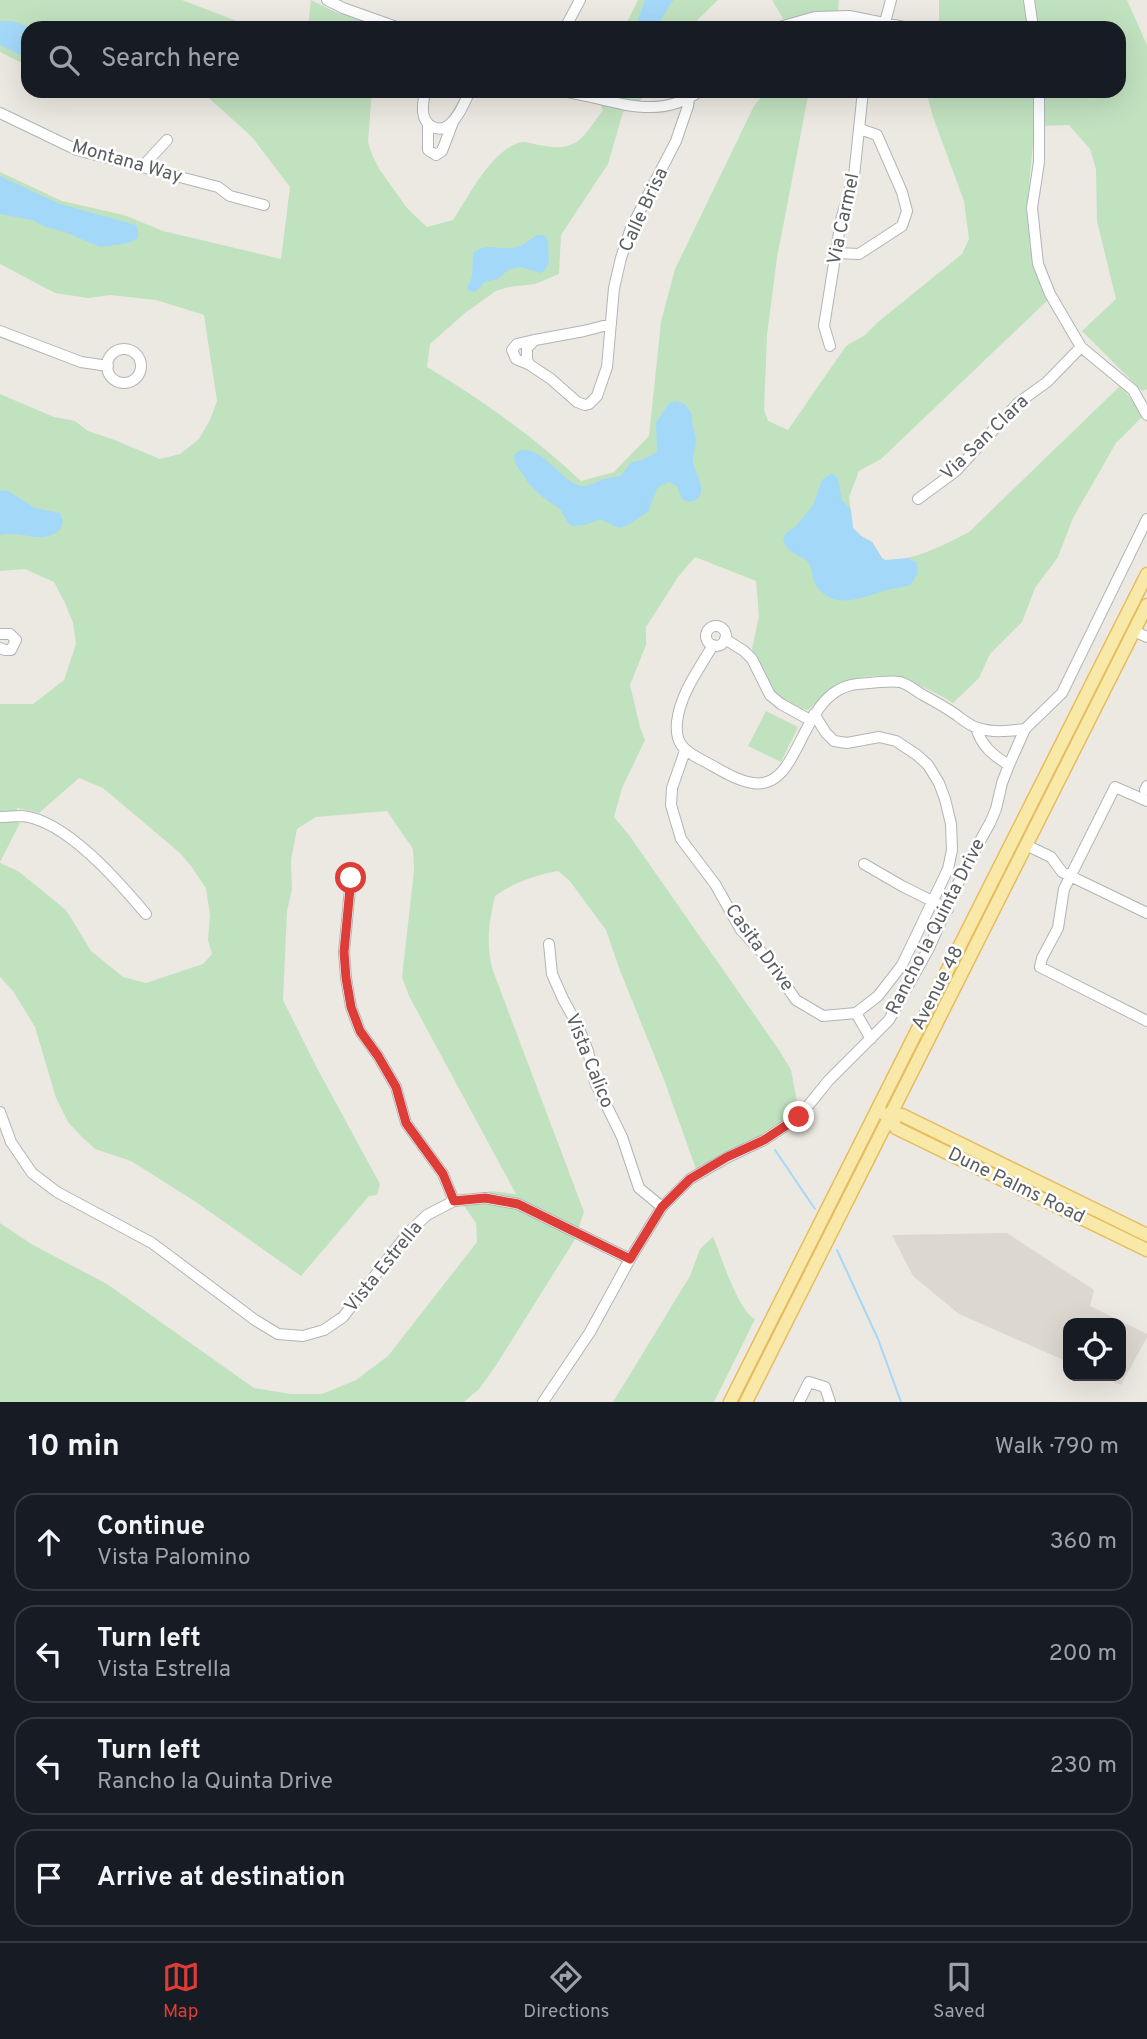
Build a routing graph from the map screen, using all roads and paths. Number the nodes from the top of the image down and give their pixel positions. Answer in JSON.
{"nodes":[{"id":1,"x":327,"y":0,"type":"edge"},
{"id":2,"x":580,"y":0,"type":"edge"},
{"id":3,"x":891,"y":0,"type":"edge"},
{"id":4,"x":1029,"y":0,"type":"edge"},
{"id":5,"x":379,"y":21,"type":"edge"},
{"id":6,"x":569,"y":21,"type":"edge"},
{"id":7,"x":801,"y":21,"type":"edge"},
{"id":8,"x":868,"y":21,"type":"edge"},
{"id":9,"x":885,"y":21,"type":"edge"},
{"id":10,"x":1032,"y":21,"type":"edge"},
{"id":11,"x":425,"y":98,"type":"edge"},
{"id":12,"x":466,"y":98,"type":"edge"},
{"id":13,"x":598,"y":98,"type":"edge"},
{"id":14,"x":689,"y":98,"type":"joint"},
{"id":15,"x":862,"y":98,"type":"edge"},
{"id":16,"x":1039,"y":98,"type":"edge"},
{"id":17,"x":0,"y":113,"type":"edge"},
{"id":18,"x":455,"y":119,"type":"junction"},
{"id":19,"x":428,"y":124,"type":"junction"},
{"id":20,"x":860,"y":129,"type":"junction"},
{"id":21,"x":167,"y":140,"type":"dead end"},
{"id":22,"x":142,"y":167,"type":"junction"},
{"id":23,"x":264,"y":205,"type":"dead end"},
{"id":24,"x":836,"y":253,"type":"junction"},
{"id":25,"x":611,"y":324,"type":"junction"},
{"id":26,"x":0,"y":331,"type":"edge"},
{"id":27,"x":830,"y":346,"type":"dead end"},
{"id":28,"x":1082,"y":347,"type":"junction"},
{"id":29,"x":108,"y":366,"type":"dead end"},
{"id":30,"x":1143,"y":397,"type":"edge"},
{"id":31,"x":1147,"y":414,"type":"edge"},
{"id":32,"x":918,"y":499,"type":"dead end"},
{"id":33,"x":1147,"y":519,"type":"edge"},
{"id":34,"x":1147,"y":574,"type":"edge"},
{"id":35,"x":1147,"y":588,"type":"edge"},
{"id":36,"x":1147,"y":604,"type":"edge"},
{"id":37,"x":1140,"y":630,"type":"edge"},
{"id":38,"x":0,"y":634,"type":"edge"},
{"id":39,"x":1147,"y":638,"type":"edge"},
{"id":40,"x":725,"y":639,"type":"junction"},
{"id":41,"x":713,"y":645,"type":"junction"},
{"id":42,"x":0,"y":648,"type":"edge"},
{"id":43,"x":812,"y":717,"type":"junction"},
{"id":44,"x":976,"y":728,"type":"junction"},
{"id":45,"x":1025,"y":729,"type":"junction"},
{"id":46,"x":685,"y":751,"type":"junction"},
{"id":47,"x":1053,"y":760,"type":"junction"},
{"id":48,"x":1009,"y":765,"type":"junction"},
{"id":49,"x":1147,"y":802,"type":"edge"},
{"id":50,"x":0,"y":817,"type":"edge"},
{"id":51,"x":1027,"y":841,"type":"junction"},
{"id":52,"x":1002,"y":861,"type":"junction"},
{"id":53,"x":864,"y":864,"type":"dead end"},
{"id":54,"x":1071,"y":875,"type":"junction"},
{"id":55,"x":351,"y":878,"type":"dead end"},
{"id":56,"x":933,"y":901,"type":"junction"},
{"id":57,"x":948,"y":909,"type":"junction"},
{"id":58,"x":1147,"y":913,"type":"edge"},
{"id":59,"x":146,"y":914,"type":"dead end"},
{"id":60,"x":549,"y":944,"type":"dead end"},
{"id":61,"x":856,"y":1013,"type":"junction"},
{"id":62,"x":1147,"y":1021,"type":"edge"},
{"id":63,"x":871,"y":1039,"type":"junction"},
{"id":64,"x":877,"y":1111,"type":"junction"},
{"id":65,"x":0,"y":1112,"type":"edge"},
{"id":66,"x":890,"y":1117,"type":"junction"},
{"id":67,"x":986,"y":1172,"type":"junction"},
{"id":68,"x":1026,"y":1176,"type":"junction"},
{"id":69,"x":1045,"y":1200,"type":"junction"},
{"id":70,"x":454,"y":1201,"type":"junction"},
{"id":71,"x":1083,"y":1203,"type":"junction"},
{"id":72,"x":662,"y":1207,"type":"junction"},
{"id":73,"x":1147,"y":1235,"type":"edge"},
{"id":74,"x":1147,"y":1250,"type":"edge"},
{"id":75,"x":630,"y":1259,"type":"junction"},
{"id":76,"x":543,"y":1402,"type":"edge"},
{"id":77,"x":730,"y":1402,"type":"edge"},
{"id":78,"x":746,"y":1402,"type":"edge"},
{"id":79,"x":799,"y":1402,"type":"edge"},
{"id":80,"x":830,"y":1402,"type":"edge"}],
"edges":[{"from":1,"to":5,"type":"street"},
{"from":2,"to":6,"type":"street"},
{"from":3,"to":9,"type":"street"},
{"from":4,"to":10,"type":"street"},
{"from":7,"to":8,"type":"street"},
{"from":11,"to":19,"type":"street"},
{"from":12,"to":18,"type":"street"},
{"from":13,"to":14,"type":"street"},
{"from":14,"to":25,"type":"street","name":"Calle Brisa"},
{"from":15,"to":20,"type":"street","name":"Via Carmel"},
{"from":16,"to":28,"type":"street"},
{"from":17,"to":22,"type":"street","name":"Montana Way"},
{"from":18,"to":19,"type":"street"},
{"from":18,"to":19,"type":"street"},
{"from":20,"to":24,"type":"street","name":"Via Carmel"},
{"from":20,"to":24,"type":"street"},
{"from":21,"to":22,"type":"street"},
{"from":22,"to":23,"type":"street","name":"Montana Way"},
{"from":24,"to":27,"type":"street","name":"Via Carmel"},
{"from":25,"to":25,"type":"street","name":"Calle Brisa"},
{"from":26,"to":29,"type":"street"},
{"from":28,"to":30,"type":"street"},
{"from":28,"to":32,"type":"street","name":"Via San Clara"},
{"from":30,"to":31,"type":"street"},
{"from":33,"to":45,"type":"street","name":"Rancho la Quinta Drive"},
{"from":34,"to":47,"type":"main road","name":"Avenue 48"},
{"from":35,"to":37,"type":"main road"},
{"from":36,"to":37,"type":"main road","name":"Avenue 48"},
{"from":37,"to":39,"type":"street"},
{"from":37,"to":51,"type":"main road","name":"Avenue 48"},
{"from":38,"to":42,"type":"street"},
{"from":40,"to":41,"type":"street"},
{"from":40,"to":41,"type":"street"},
{"from":40,"to":43,"type":"street"},
{"from":41,"to":46,"type":"street"},
{"from":43,"to":44,"type":"street"},
{"from":43,"to":46,"type":"street"},
{"from":43,"to":56,"type":"street"},
{"from":44,"to":45,"type":"street"},
{"from":44,"to":48,"type":"street"},
{"from":45,"to":48,"type":"street","name":"Rancho la Quinta Drive"},
{"from":46,"to":61,"type":"street","name":"Casita Drive"},
{"from":47,"to":51,"type":"main road"},
{"from":47,"to":52,"type":"main road","name":"Avenue 48"},
{"from":48,"to":57,"type":"street","name":"Rancho la Quinta Drive"},
{"from":49,"to":54,"type":"street"},
{"from":50,"to":59,"type":"street"},
{"from":51,"to":52,"type":"main road"},
{"from":51,"to":54,"type":"street"},
{"from":51,"to":66,"type":"main road","name":"Avenue 48"},
{"from":52,"to":64,"type":"main road","name":"Avenue 48"},
{"from":53,"to":56,"type":"street"},
{"from":54,"to":58,"type":"street"},
{"from":54,"to":62,"type":"street"},
{"from":55,"to":70,"type":"street"},
{"from":56,"to":57,"type":"street"},
{"from":56,"to":61,"type":"street"},
{"from":57,"to":63,"type":"street","name":"Rancho la Quinta Drive"},
{"from":60,"to":72,"type":"street","name":"Vista Calico"},
{"from":61,"to":63,"type":"street"},
{"from":63,"to":72,"type":"street","name":"Rancho la Quinta Drive"},
{"from":64,"to":66,"type":"main road","name":"Dune Palms Road"},
{"from":64,"to":77,"type":"main road","name":"Avenue 48"},
{"from":65,"to":70,"type":"street","name":"Vista Estrella"},
{"from":66,"to":67,"type":"main road","name":"Dune Palms Road"},
{"from":66,"to":68,"type":"main road","name":"Dune Palms Road"},
{"from":66,"to":78,"type":"main road","name":"Avenue 48"},
{"from":67,"to":68,"type":"main road"},
{"from":67,"to":69,"type":"main road","name":"Dune Palms Road"},
{"from":68,"to":71,"type":"main road","name":"Dune Palms Road"},
{"from":69,"to":71,"type":"main road"},
{"from":69,"to":74,"type":"main road","name":"Dune Palms Road"},
{"from":70,"to":75,"type":"street","name":"Vista Estrella"},
{"from":71,"to":73,"type":"main road","name":"Dune Palms Road"},
{"from":72,"to":75,"type":"street","name":"Rancho la Quinta Drive"},
{"from":75,"to":76,"type":"street","name":"Rancho la Quinta Drive"},
{"from":79,"to":80,"type":"street"}]}
